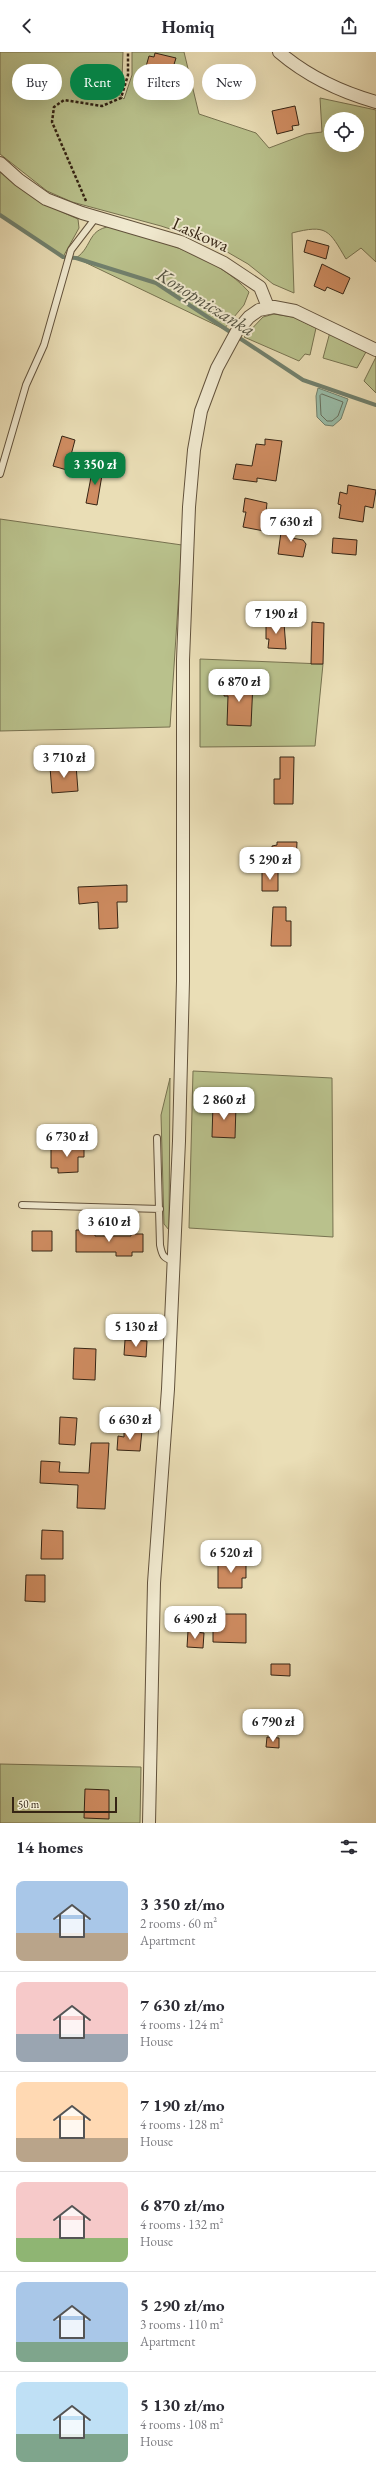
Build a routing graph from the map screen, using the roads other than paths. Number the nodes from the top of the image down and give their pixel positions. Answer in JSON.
{"nodes":[{"id":1,"x":279,"y":52,"type":"edge"},
{"id":2,"x":376,"y":102,"type":"edge"},
{"id":3,"x":0,"y":163,"type":"edge"},
{"id":4,"x":96,"y":216,"type":"junction"},
{"id":5,"x":268,"y":307,"type":"junction"},
{"id":6,"x":376,"y":350,"type":"edge"},
{"id":7,"x":0,"y":474,"type":"edge"},
{"id":8,"x":157,"y":1138,"type":"dead end"},
{"id":9,"x":22,"y":1205,"type":"dead end"},
{"id":10,"x":160,"y":1209,"type":"junction"},
{"id":11,"x":173,"y":1261,"type":"junction"},
{"id":12,"x":149,"y":1823,"type":"edge"}],
"edges":[{"from":1,"to":2,"type":"street"},
{"from":3,"to":4,"type":"street","name":"Laskowa"},
{"from":4,"to":5,"type":"street","name":"Laskowa"},
{"from":4,"to":7,"type":"lane"},
{"from":5,"to":6,"type":"street"},
{"from":5,"to":11,"type":"street"},
{"from":8,"to":10,"type":"lane"},
{"from":9,"to":10,"type":"lane"},
{"from":10,"to":11,"type":"lane"},
{"from":11,"to":12,"type":"street"}]}
